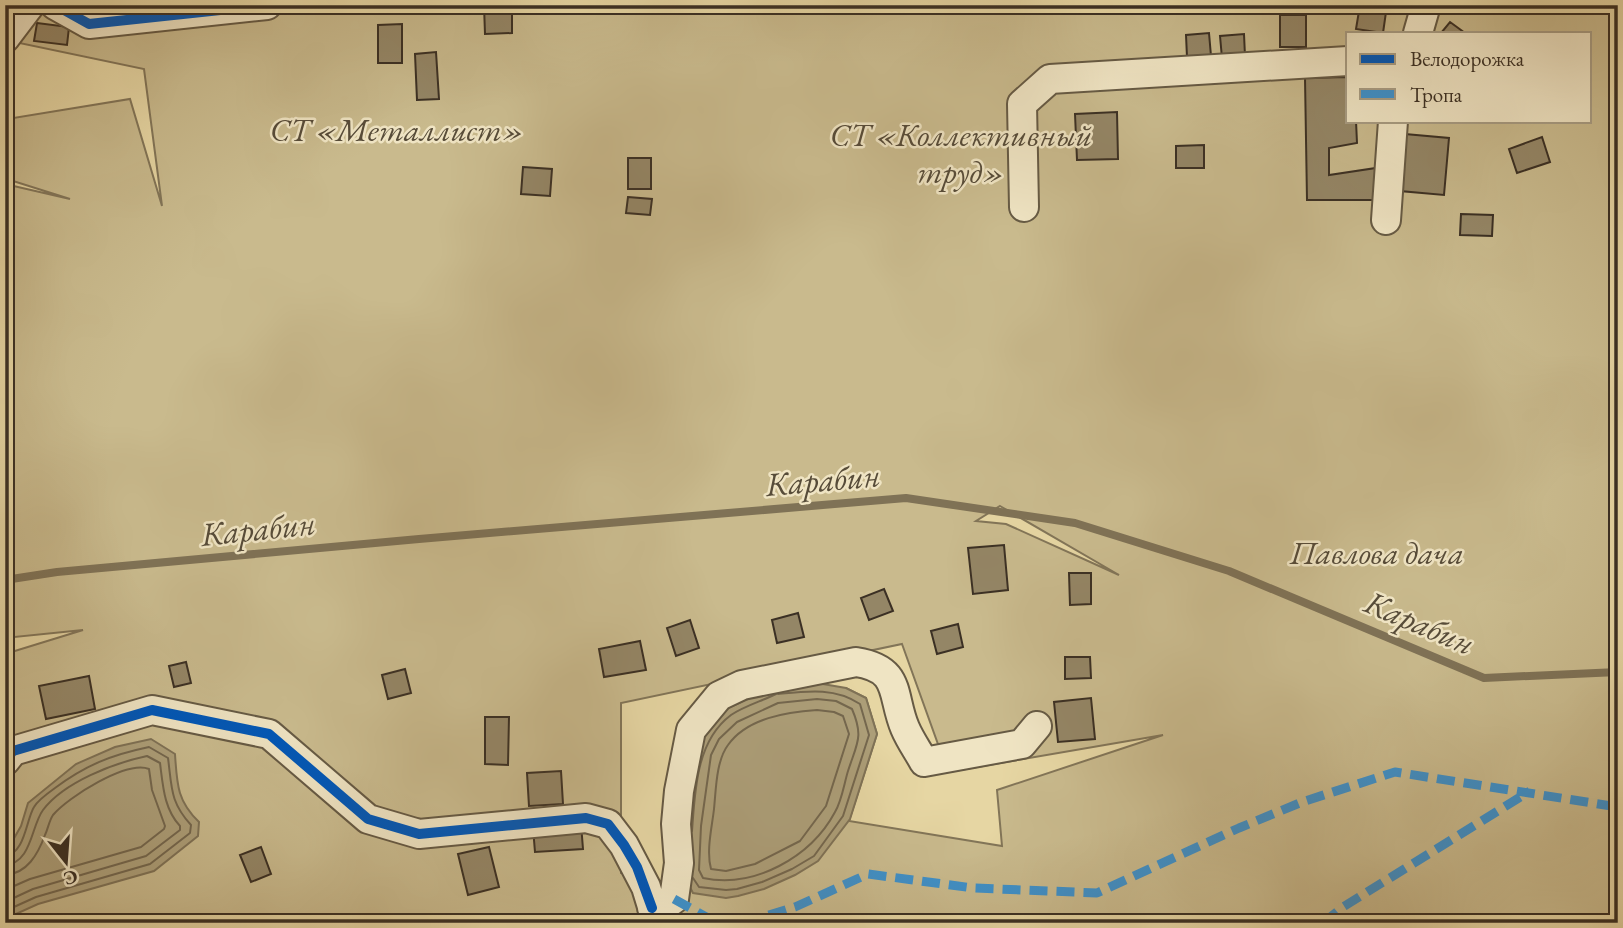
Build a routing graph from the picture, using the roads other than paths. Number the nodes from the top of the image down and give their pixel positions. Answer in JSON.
{"nodes":[{"id":1,"x":30,"y":5,"type":"edge"},
{"id":2,"x":55,"y":5,"type":"edge"},
{"id":3,"x":267,"y":5,"type":"edge"},
{"id":4,"x":1426,"y":5,"type":"edge"},
{"id":5,"x":1418,"y":32,"type":"edge"},
{"id":6,"x":5,"y":38,"type":"edge"},
{"id":7,"x":1346,"y":61,"type":"edge"},
{"id":8,"x":1393,"y":122,"type":"edge"},
{"id":9,"x":1024,"y":208,"type":"dead end"},
{"id":10,"x":1386,"y":220,"type":"dead end"},
{"id":11,"x":1037,"y":726,"type":"dead end"},
{"id":12,"x":5,"y":761,"type":"edge"},
{"id":13,"x":655,"y":915,"type":"edge"}],
"edges":[{"from":1,"to":6,"type":"street"},
{"from":2,"to":3,"type":"street"},
{"from":4,"to":5,"type":"street"},
{"from":7,"to":9,"type":"street"},
{"from":8,"to":10,"type":"street"},
{"from":11,"to":13,"type":"street"},
{"from":12,"to":13,"type":"street"}]}
